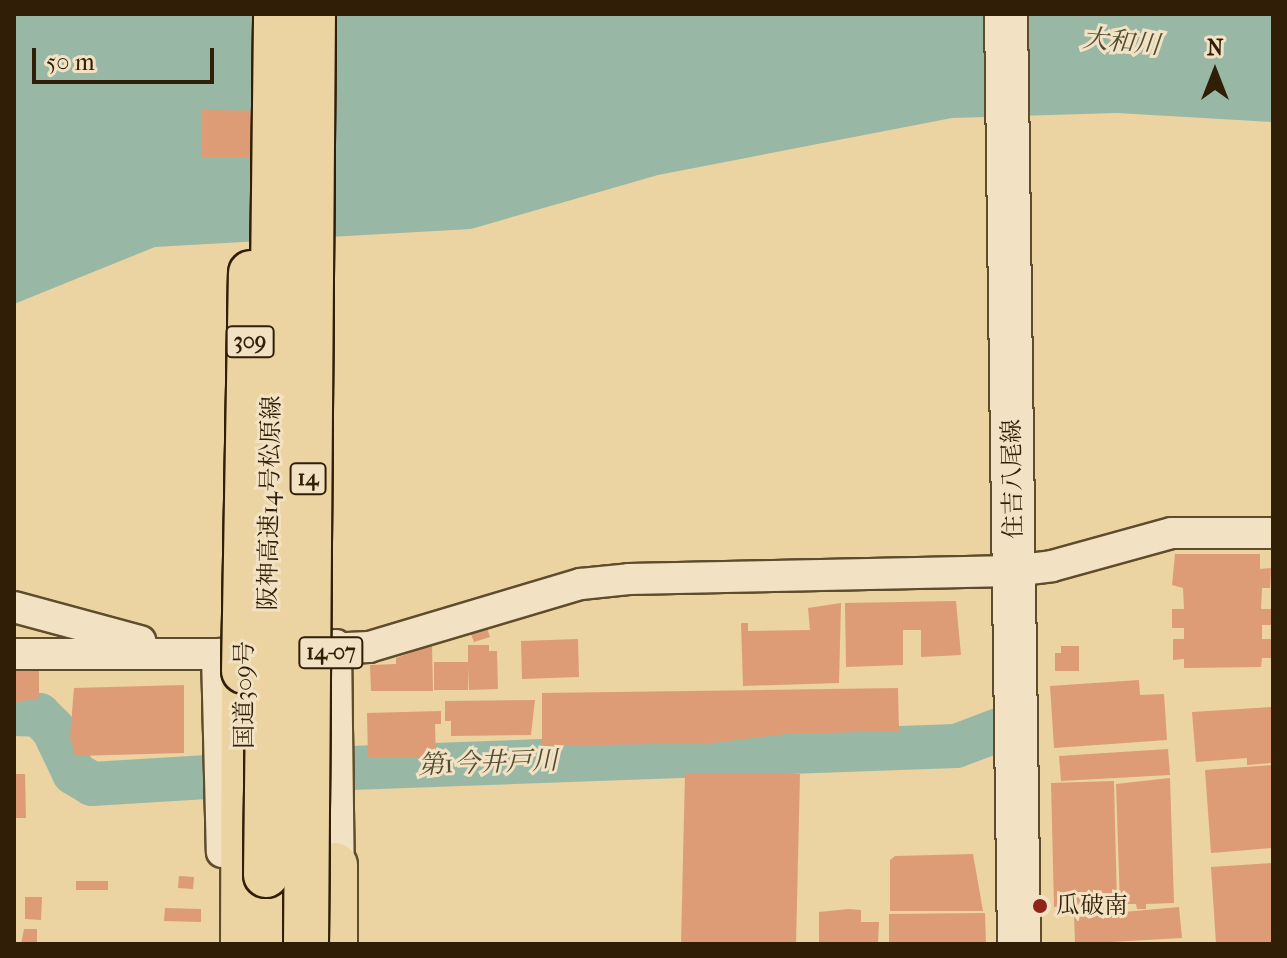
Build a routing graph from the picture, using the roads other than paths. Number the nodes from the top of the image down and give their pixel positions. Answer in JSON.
{"nodes":[{"id":1,"x":256,"y":14,"type":"edge"},
{"id":2,"x":276,"y":14,"type":"edge"},
{"id":3,"x":313,"y":14,"type":"edge"},
{"id":4,"x":325,"y":14,"type":"edge"},
{"id":5,"x":1006,"y":14,"type":"edge"},
{"id":6,"x":308,"y":441,"type":"junction"},
{"id":7,"x":1273,"y":533,"type":"edge"},
{"id":8,"x":1013,"y":560,"type":"junction"},
{"id":9,"x":14,"y":607,"type":"edge"},
{"id":10,"x":336,"y":645,"type":"junction"},
{"id":11,"x":14,"y":654,"type":"edge"},
{"id":12,"x":217,"y":654,"type":"junction"},
{"id":13,"x":224,"y":944,"type":"edge"},
{"id":14,"x":243,"y":944,"type":"edge"},
{"id":15,"x":265,"y":944,"type":"edge"},
{"id":16,"x":306,"y":944,"type":"edge"},
{"id":17,"x":327,"y":944,"type":"edge"},
{"id":18,"x":337,"y":944,"type":"edge"},
{"id":19,"x":1019,"y":944,"type":"edge"}],
"edges":[{"from":1,"to":14,"type":"highway","name":"国道309号","number":"309","bridge":true},
{"from":2,"to":15,"type":"highway","name":"阪神高速14号松原線","number":"14","bridge":true},
{"from":3,"to":6,"type":"highway","name":"阪神高速14号松原線","number":"14","bridge":true},
{"from":4,"to":17,"type":"highway"},
{"from":5,"to":8,"type":"main road","name":"住吉八尾線"},
{"from":6,"to":16,"type":"highway","name":"阪神高速14号松原線","number":"14","bridge":true},
{"from":6,"to":18,"type":"highway","number":"14-07","bridge":true},
{"from":7,"to":8,"type":"street"},
{"from":8,"to":10,"type":"street"},
{"from":8,"to":19,"type":"main road","name":"住吉八尾線"},
{"from":9,"to":12,"type":"street"},
{"from":10,"to":12,"type":"street"},
{"from":10,"to":18,"type":"street"},
{"from":11,"to":12,"type":"street"},
{"from":12,"to":13,"type":"street"}]}
